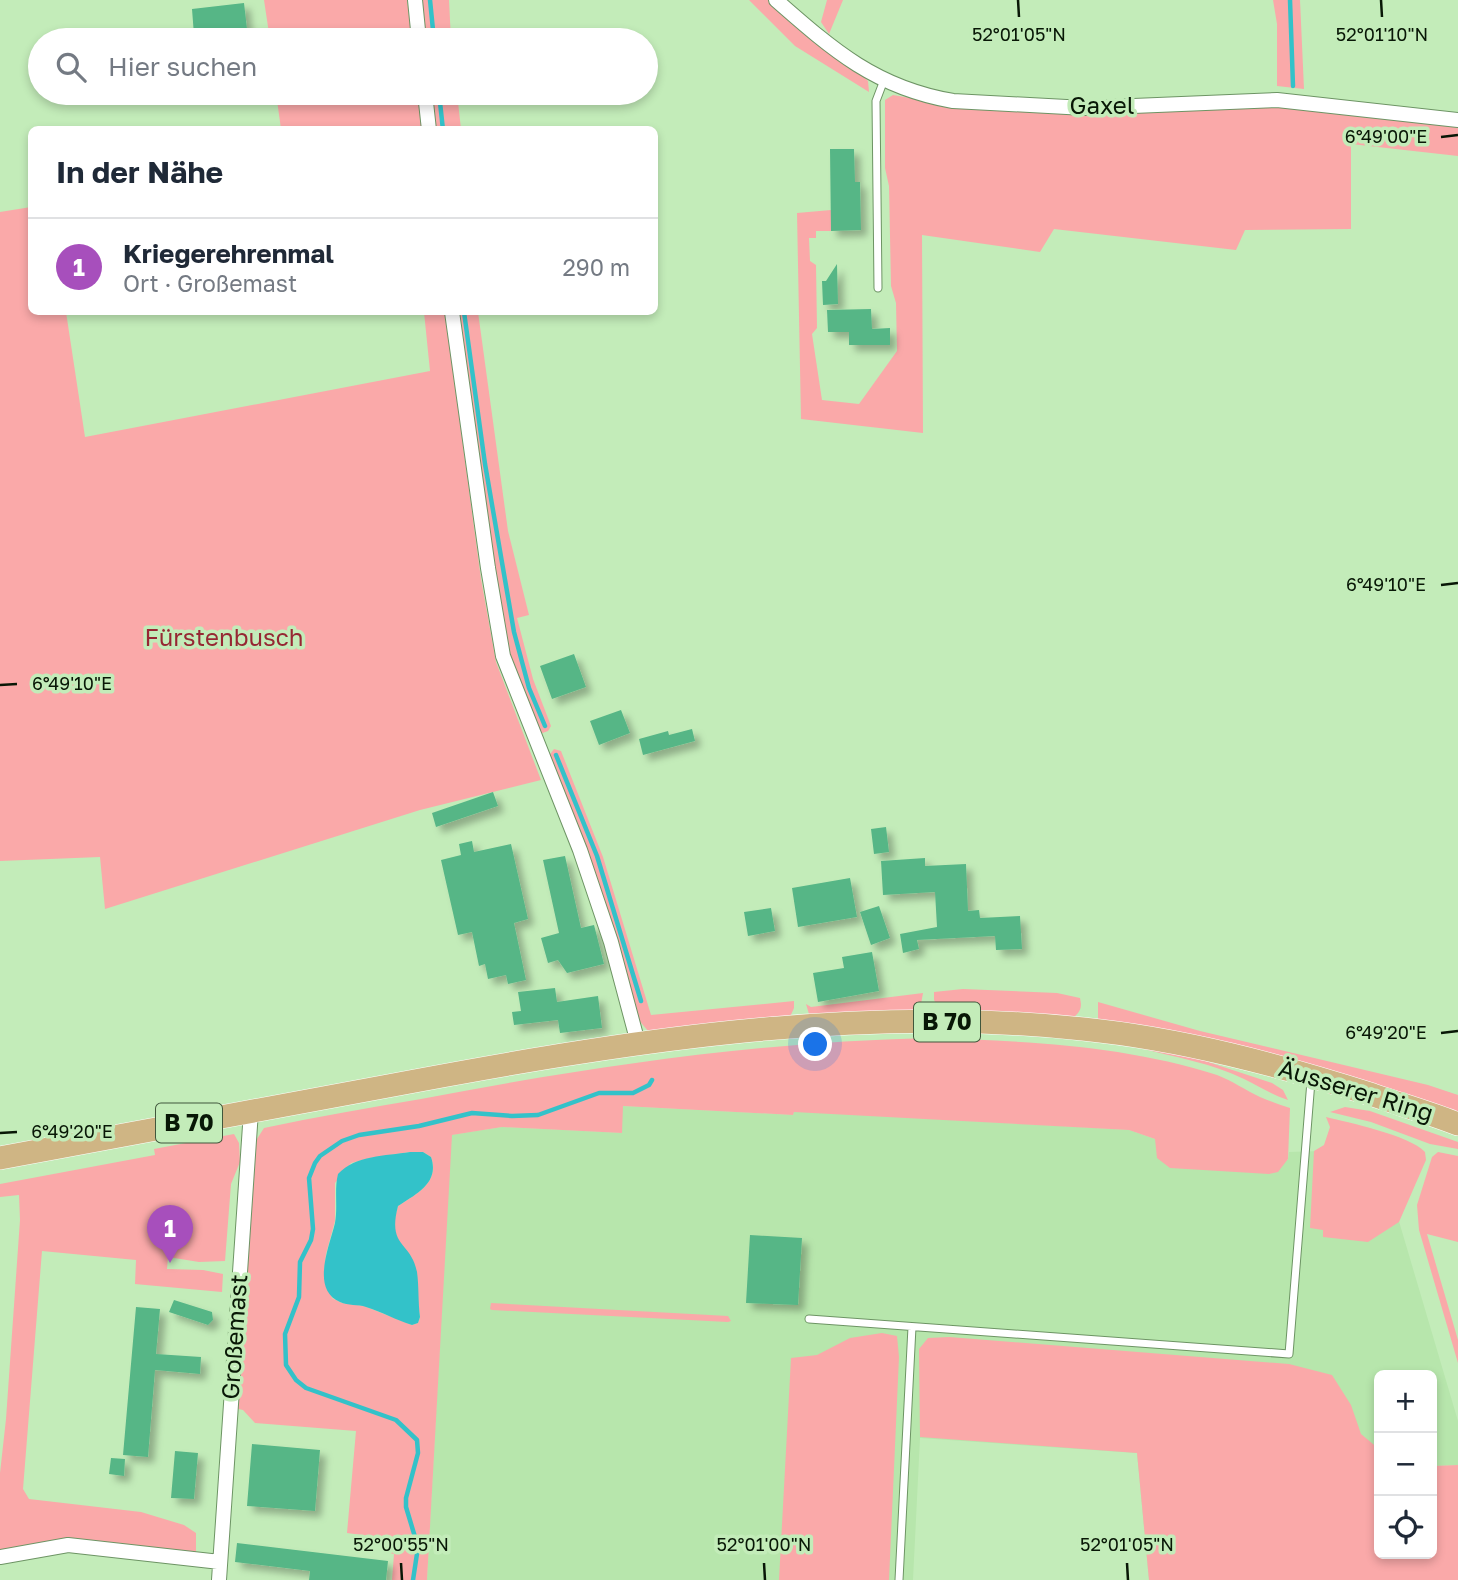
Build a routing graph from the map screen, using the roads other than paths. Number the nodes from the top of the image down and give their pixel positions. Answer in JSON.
{"nodes":[{"id":1,"x":415,"y":0,"type":"edge"},
{"id":2,"x":776,"y":0,"type":"edge"},
{"id":3,"x":418,"y":28,"type":"edge"},
{"id":4,"x":884,"y":80,"type":"junction"},
{"id":5,"x":426,"y":105,"type":"edge"},
{"id":6,"x":1458,"y":120,"type":"edge"},
{"id":7,"x":429,"y":126,"type":"edge"},
{"id":8,"x":878,"y":288,"type":"dead end"},
{"id":9,"x":452,"y":315,"type":"edge"},
{"id":10,"x":638,"y":1043,"type":"junction"},
{"id":11,"x":1311,"y":1076,"type":"junction"},
{"id":12,"x":251,"y":1111,"type":"junction"},
{"id":13,"x":1458,"y":1124,"type":"edge"},
{"id":14,"x":0,"y":1158,"type":"edge"},
{"id":15,"x":809,"y":1320,"type":"dead end"},
{"id":16,"x":912,"y":1327,"type":"junction"},
{"id":17,"x":0,"y":1557,"type":"edge"},
{"id":18,"x":220,"y":1562,"type":"junction"},
{"id":19,"x":219,"y":1580,"type":"edge"},
{"id":20,"x":899,"y":1580,"type":"edge"}],
"edges":[{"from":1,"to":3,"type":"street"},
{"from":2,"to":4,"type":"street","name":"Gaxel"},
{"from":4,"to":6,"type":"street","name":"Gaxel"},
{"from":4,"to":8,"type":"lane"},
{"from":5,"to":7,"type":"street"},
{"from":9,"to":10,"type":"street"},
{"from":10,"to":11,"type":"main road","name":"Äusserer Ring","number":"B 70"},
{"from":10,"to":12,"type":"main road","number":"B 70"},
{"from":11,"to":13,"type":"main road","name":"Äusserer Ring","number":"B 70"},
{"from":11,"to":16,"type":"lane"},
{"from":12,"to":14,"type":"main road","number":"B 70"},
{"from":12,"to":18,"type":"street","name":"Großemast"},
{"from":15,"to":16,"type":"lane"},
{"from":16,"to":20,"type":"lane"},
{"from":17,"to":18,"type":"street"},
{"from":18,"to":19,"type":"street","name":"Großemast"}]}
